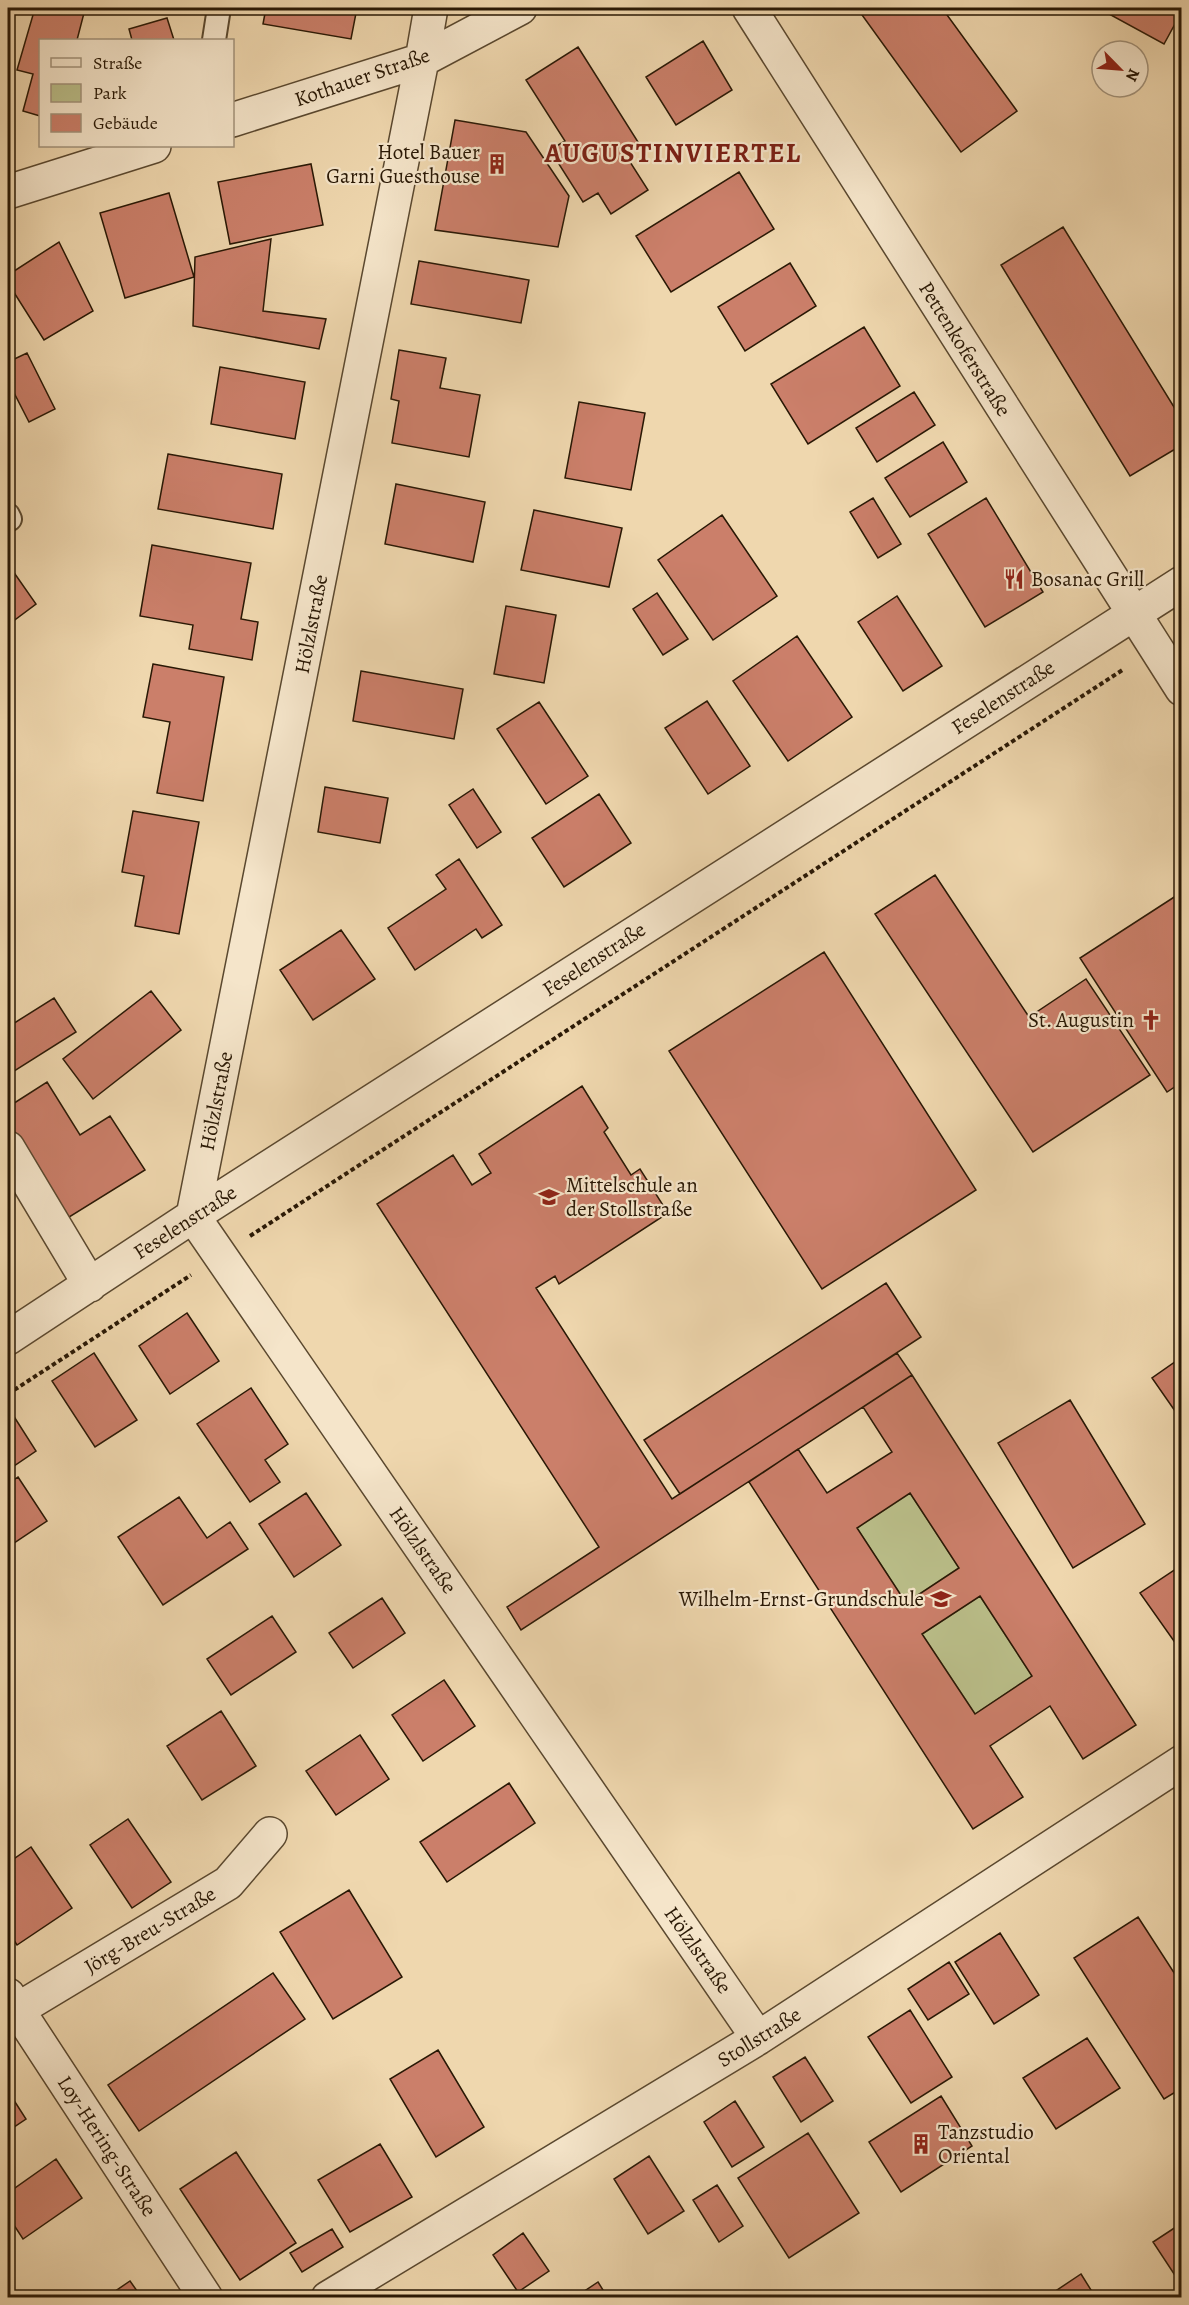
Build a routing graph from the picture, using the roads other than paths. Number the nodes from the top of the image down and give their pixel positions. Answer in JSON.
{"nodes":[{"id":1,"x":219,"y":8,"type":"edge"},
{"id":2,"x":431,"y":8,"type":"edge"},
{"id":3,"x":520,"y":8,"type":"edge"},
{"id":4,"x":749,"y":8,"type":"edge"},
{"id":5,"x":214,"y":39,"type":"edge"},
{"id":6,"x":422,"y":60,"type":"junction"},
{"id":7,"x":234,"y":119,"type":"edge"},
{"id":8,"x":151,"y":147,"type":"edge"},
{"id":9,"x":8,"y":192,"type":"edge"},
{"id":10,"x":1182,"y":583,"type":"edge"},
{"id":11,"x":1133,"y":614,"type":"junction"},
{"id":12,"x":1182,"y":689,"type":"edge"},
{"id":13,"x":8,"y":1148,"type":"edge"},
{"id":14,"x":194,"y":1216,"type":"junction"},
{"id":15,"x":90,"y":1285,"type":"junction"},
{"id":16,"x":8,"y":1338,"type":"edge"},
{"id":17,"x":1182,"y":1762,"type":"edge"},
{"id":18,"x":270,"y":1834,"type":"dead end"},
{"id":19,"x":12,"y":2003,"type":"edge"},
{"id":20,"x":758,"y":2038,"type":"junction"},
{"id":21,"x":206,"y":2298,"type":"edge"},
{"id":22,"x":328,"y":2298,"type":"edge"}],
"edges":[{"from":1,"to":5,"type":"lane"},
{"from":2,"to":6,"type":"street","name":"Hölzlstraße"},
{"from":3,"to":6,"type":"street","name":"Kothauer Straße"},
{"from":4,"to":11,"type":"street","name":"Pettenkoferstraße"},
{"from":6,"to":7,"type":"street","name":"Kothauer Straße"},
{"from":6,"to":14,"type":"street","name":"Hölzlstraße"},
{"from":8,"to":9,"type":"street"},
{"from":10,"to":11,"type":"street","name":"Feselenstraße"},
{"from":11,"to":12,"type":"street","name":"Pettenkoferstraße"},
{"from":11,"to":14,"type":"street","name":"Feselenstraße"},
{"from":13,"to":15,"type":"street"},
{"from":14,"to":15,"type":"street","name":"Feselenstraße"},
{"from":14,"to":20,"type":"street","name":"Hölzlstraße"},
{"from":15,"to":16,"type":"street","name":"Feselenstraße"},
{"from":17,"to":20,"type":"street","name":"Stollstraße"},
{"from":18,"to":19,"type":"street","name":"Jörg-Breu-Straße"},
{"from":19,"to":21,"type":"street","name":"Loy-Hering-Straße"},
{"from":20,"to":22,"type":"street","name":"Stollstraße"}]}
